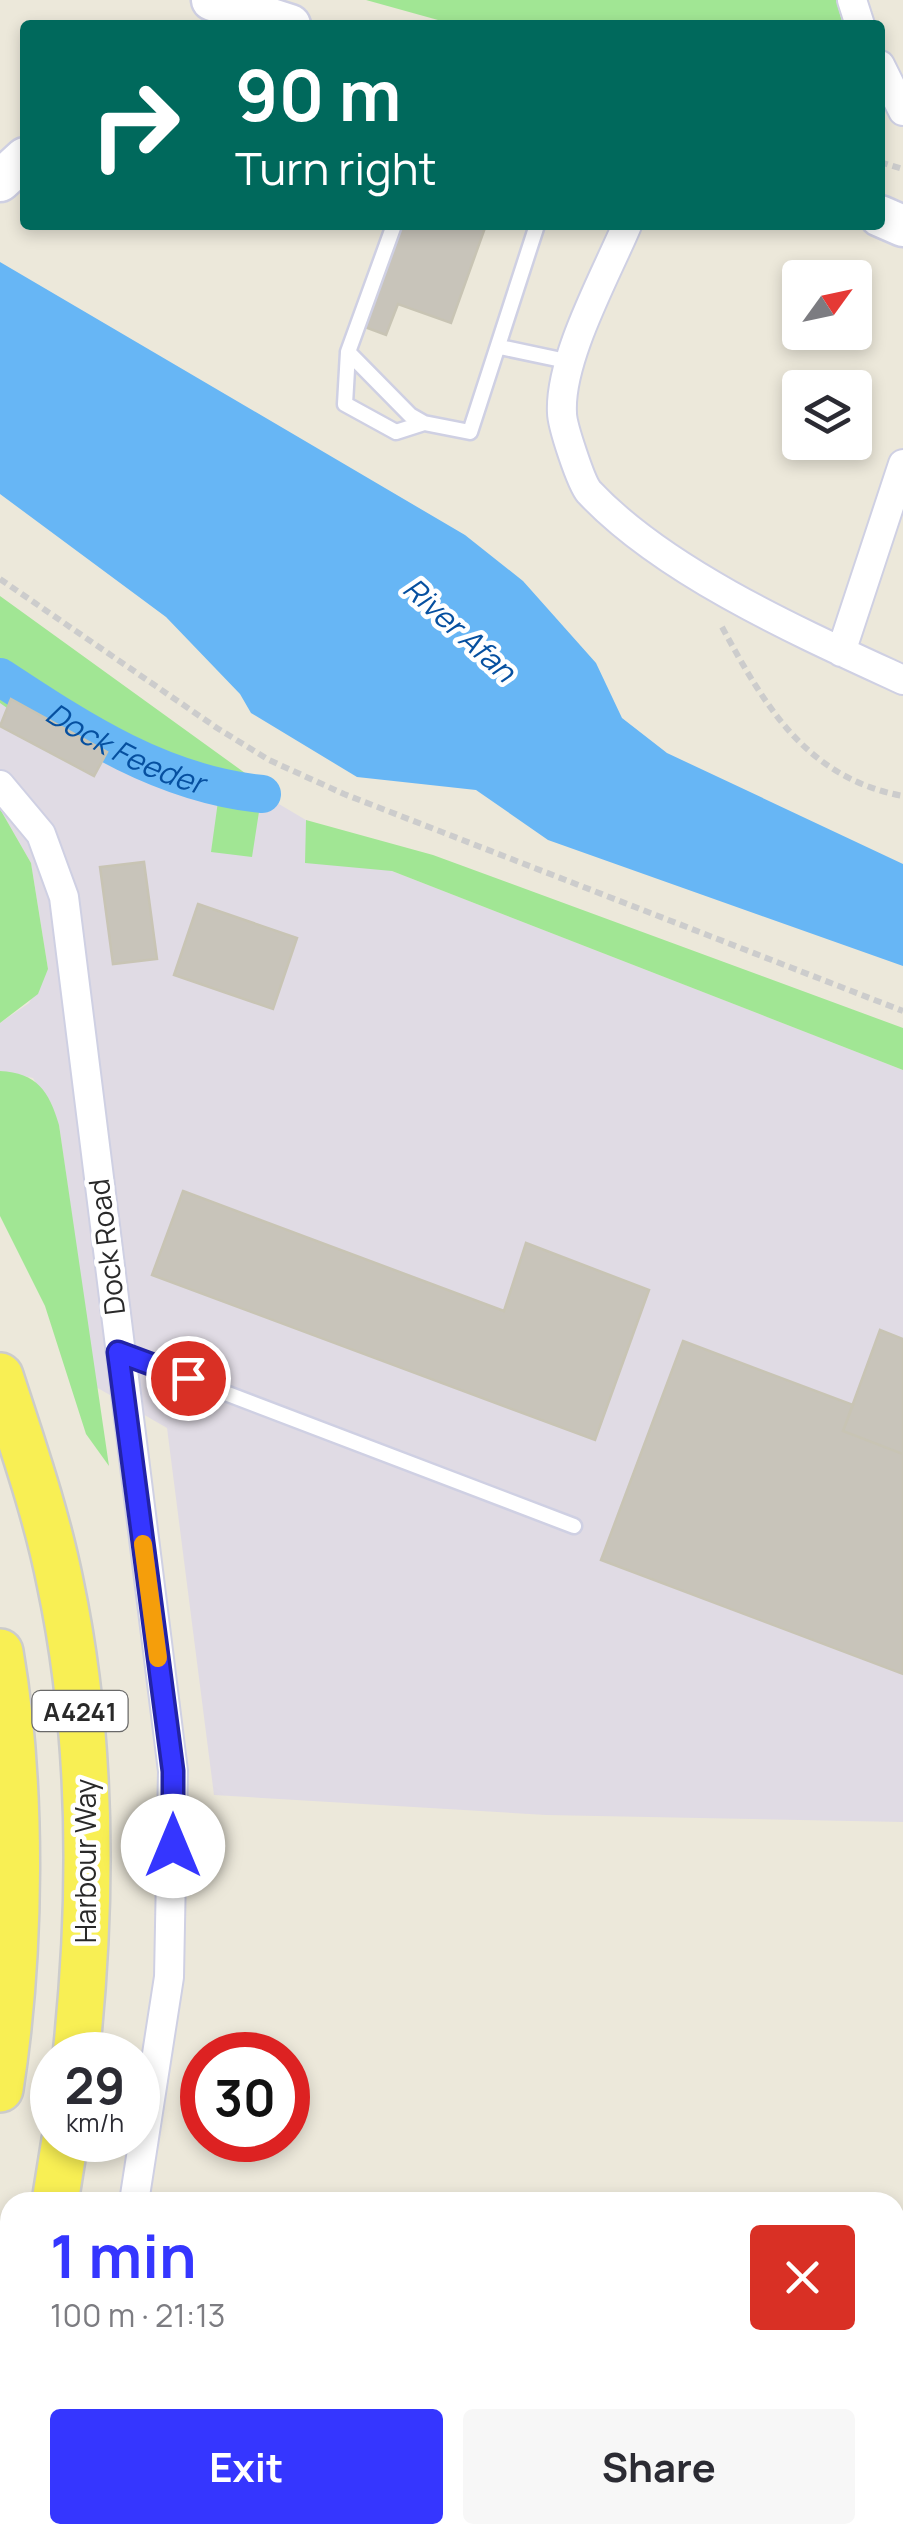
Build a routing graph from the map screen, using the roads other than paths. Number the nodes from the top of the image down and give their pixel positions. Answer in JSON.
{"nodes":[{"id":1,"x":212,"y":0,"type":"edge"},
{"id":2,"x":274,"y":20,"type":"edge"},
{"id":3,"x":885,"y":78,"type":"edge"},
{"id":4,"x":903,"y":112,"type":"edge"},
{"id":5,"x":20,"y":162,"type":"edge"},
{"id":6,"x":0,"y":180,"type":"edge"},
{"id":7,"x":392,"y":230,"type":"edge"},
{"id":8,"x":535,"y":230,"type":"edge"},
{"id":9,"x":625,"y":230,"type":"edge"},
{"id":10,"x":500,"y":347,"type":"junction"},
{"id":11,"x":348,"y":352,"type":"junction"},
{"id":12,"x":571,"y":362,"type":"junction"},
{"id":13,"x":424,"y":423,"type":"junction"},
{"id":14,"x":903,"y":464,"type":"edge"},
{"id":15,"x":840,"y":652,"type":"junction"},
{"id":16,"x":903,"y":680,"type":"edge"},
{"id":17,"x":0,"y":786,"type":"edge"},
{"id":18,"x":118,"y":1352,"type":"junction"},
{"id":19,"x":0,"y":1376,"type":"edge"},
{"id":20,"x":574,"y":1526,"type":"dead end"},
{"id":21,"x":0,"y":1652,"type":"edge"},
{"id":22,"x":78,"y":2032,"type":"edge"},
{"id":23,"x":0,"y":2089,"type":"edge"},
{"id":24,"x":62,"y":2162,"type":"edge"},
{"id":25,"x":57,"y":2192,"type":"edge"},
{"id":26,"x":136,"y":2192,"type":"edge"}],
"edges":[{"from":1,"to":2,"type":"street"},
{"from":3,"to":4,"type":"street"},
{"from":5,"to":6,"type":"street"},
{"from":7,"to":11,"type":"lane"},
{"from":8,"to":10,"type":"lane"},
{"from":9,"to":12,"type":"street"},
{"from":10,"to":12,"type":"lane"},
{"from":10,"to":13,"type":"lane"},
{"from":11,"to":13,"type":"lane"},
{"from":11,"to":13,"type":"lane"},
{"from":12,"to":15,"type":"street"},
{"from":14,"to":15,"type":"street"},
{"from":15,"to":16,"type":"street"},
{"from":17,"to":18,"type":"street","name":"Dock Road"},
{"from":18,"to":20,"type":"lane"},
{"from":18,"to":26,"type":"street","name":"Dock Road"},
{"from":19,"to":22,"type":"main road","name":"Harbour Way","number":"A4241"},
{"from":21,"to":23,"type":"main road","number":"A4241"},
{"from":24,"to":25,"type":"main road"}]}
